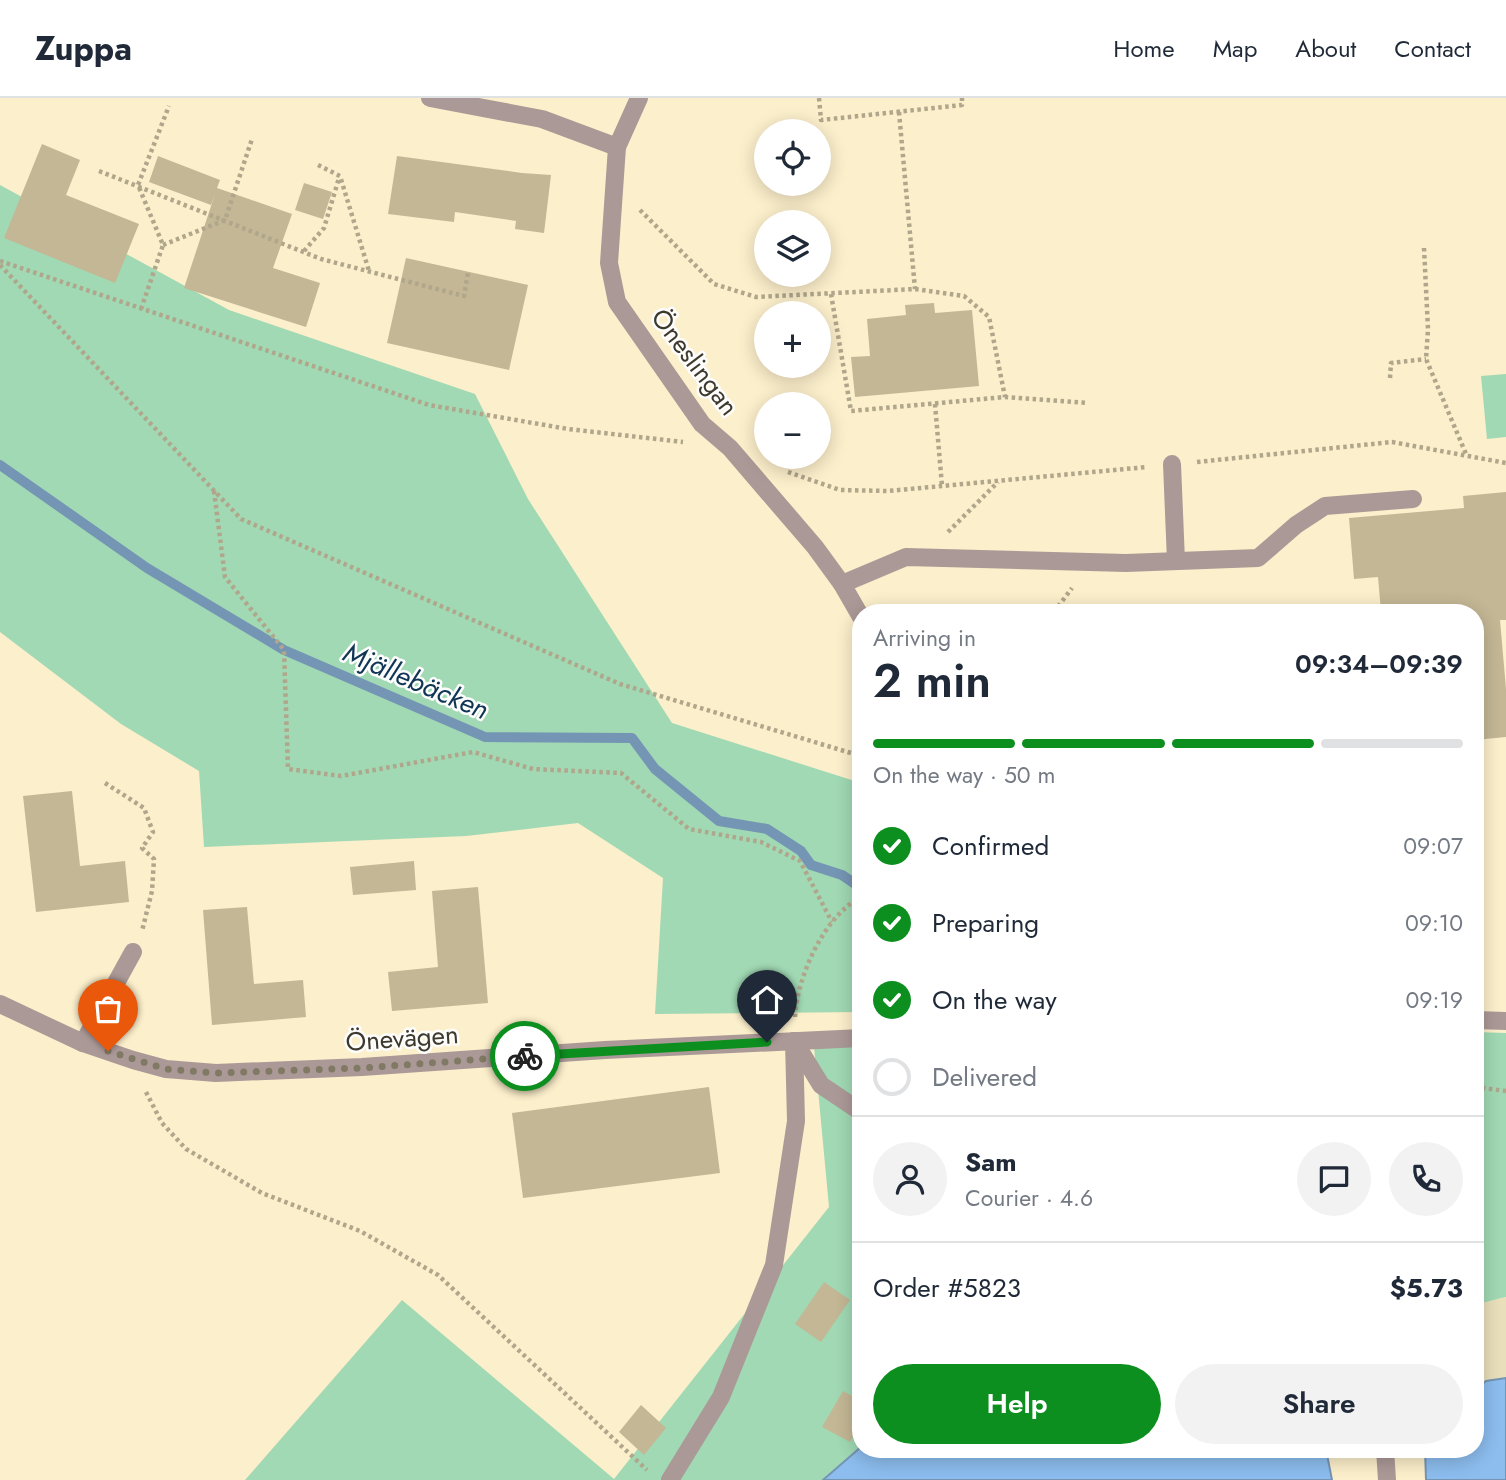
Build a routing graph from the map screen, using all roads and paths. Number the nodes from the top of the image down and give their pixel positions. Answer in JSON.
{"nodes":[{"id":1,"x":429,"y":98,"type":"edge"},
{"id":2,"x":639,"y":98,"type":"edge"},
{"id":3,"x":819,"y":98,"type":"edge"},
{"id":4,"x":962,"y":98,"type":"edge"},
{"id":5,"x":169,"y":106,"type":"dead end"},
{"id":6,"x":899,"y":112,"type":"junction"},
{"id":7,"x":252,"y":139,"type":"dead end"},
{"id":8,"x":617,"y":147,"type":"junction"},
{"id":9,"x":317,"y":165,"type":"dead end"},
{"id":10,"x":99,"y":171,"type":"dead end"},
{"id":11,"x":340,"y":176,"type":"junction"},
{"id":12,"x":138,"y":185,"type":"junction"},
{"id":13,"x":615,"y":185,"type":"junction"},
{"id":14,"x":225,"y":220,"type":"junction"},
{"id":15,"x":163,"y":245,"type":"junction"},
{"id":16,"x":1424,"y":248,"type":"dead end"},
{"id":17,"x":304,"y":251,"type":"junction"},
{"id":18,"x":0,"y":263,"type":"edge"},
{"id":19,"x":369,"y":271,"type":"junction"},
{"id":20,"x":468,"y":273,"type":"dead end"},
{"id":21,"x":915,"y":289,"type":"junction"},
{"id":22,"x":831,"y":294,"type":"junction"},
{"id":23,"x":141,"y":309,"type":"junction"},
{"id":24,"x":1426,"y":359,"type":"junction"},
{"id":25,"x":1390,"y":379,"type":"dead end"},
{"id":26,"x":1005,"y":397,"type":"junction"},
{"id":27,"x":1088,"y":402,"type":"dead end"},
{"id":28,"x":935,"y":404,"type":"junction"},
{"id":29,"x":730,"y":448,"type":"junction"},
{"id":30,"x":1466,"y":455,"type":"junction"},
{"id":31,"x":1506,"y":463,"type":"edge"},
{"id":32,"x":1172,"y":464,"type":"junction"},
{"id":33,"x":781,"y":469,"type":"edge"},
{"id":34,"x":1000,"y":481,"type":"junction"},
{"id":35,"x":942,"y":486,"type":"junction"},
{"id":36,"x":214,"y":491,"type":"junction"},
{"id":37,"x":1413,"y":499,"type":"dead end"},
{"id":38,"x":922,"y":558,"type":"junction"},
{"id":39,"x":1176,"y":561,"type":"junction"},
{"id":40,"x":842,"y":584,"type":"junction"},
{"id":41,"x":854,"y":604,"type":"edge"},
{"id":42,"x":852,"y":753,"type":"edge"},
{"id":43,"x":105,"y":783,"type":"dead end"},
{"id":44,"x":852,"y":904,"type":"edge"},
{"id":45,"x":832,"y":922,"type":"junction"},
{"id":46,"x":133,"y":952,"type":"joint"},
{"id":47,"x":0,"y":1003,"type":"edge"},
{"id":48,"x":1484,"y":1020,"type":"edge"},
{"id":49,"x":1506,"y":1021,"type":"edge"},
{"id":50,"x":852,"y":1038,"type":"edge"},
{"id":51,"x":794,"y":1041,"type":"junction"},
{"id":52,"x":83,"y":1043,"type":"junction"},
{"id":53,"x":133,"y":1060,"type":"junction"},
{"id":54,"x":1484,"y":1088,"type":"edge"},
{"id":55,"x":1506,"y":1091,"type":"edge"},
{"id":56,"x":852,"y":1106,"type":"edge"},
{"id":57,"x":1386,"y":1458,"type":"edge"},
{"id":58,"x":648,"y":1471,"type":"dead end"},
{"id":59,"x":670,"y":1480,"type":"edge"},
{"id":60,"x":1387,"y":1480,"type":"edge"}],
"edges":[{"from":1,"to":8,"type":"street"},
{"from":2,"to":8,"type":"street","name":"Öneslingan"},
{"from":3,"to":6,"type":"path"},
{"from":4,"to":6,"type":"path"},
{"from":5,"to":12,"type":"path"},
{"from":6,"to":21,"type":"path"},
{"from":7,"to":14,"type":"path"},
{"from":8,"to":13,"type":"street","name":"Öneslingan"},
{"from":9,"to":11,"type":"path"},
{"from":10,"to":12,"type":"path"},
{"from":11,"to":17,"type":"path"},
{"from":11,"to":19,"type":"path"},
{"from":12,"to":14,"type":"path"},
{"from":12,"to":15,"type":"path"},
{"from":13,"to":22,"type":"path"},
{"from":13,"to":29,"type":"street","name":"Öneslingan"},
{"from":14,"to":15,"type":"path"},
{"from":14,"to":17,"type":"path"},
{"from":15,"to":23,"type":"path"},
{"from":16,"to":24,"type":"path"},
{"from":17,"to":19,"type":"path"},
{"from":18,"to":23,"type":"path"},
{"from":18,"to":36,"type":"path"},
{"from":19,"to":20,"type":"path"},
{"from":21,"to":22,"type":"path"},
{"from":21,"to":26,"type":"path"},
{"from":22,"to":28,"type":"path"},
{"from":23,"to":29,"type":"path"},
{"from":24,"to":25,"type":"path"},
{"from":24,"to":30,"type":"path"},
{"from":26,"to":27,"type":"path"},
{"from":26,"to":28,"type":"path"},
{"from":28,"to":35,"type":"path"},
{"from":29,"to":40,"type":"street","name":"Öneslingan"},
{"from":30,"to":31,"type":"path"},
{"from":30,"to":32,"type":"path"},
{"from":32,"to":34,"type":"path"},
{"from":32,"to":39,"type":"street"},
{"from":33,"to":35,"type":"path"},
{"from":34,"to":35,"type":"path"},
{"from":34,"to":38,"type":"path"},
{"from":36,"to":42,"type":"path"},
{"from":36,"to":45,"type":"path"},
{"from":37,"to":39,"type":"street"},
{"from":38,"to":39,"type":"street"},
{"from":38,"to":40,"type":"street"},
{"from":40,"to":41,"type":"street","name":"Öneslingan"},
{"from":43,"to":46,"type":"path"},
{"from":44,"to":45,"type":"path"},
{"from":45,"to":51,"type":"path"},
{"from":46,"to":52,"type":"street"},
{"from":47,"to":52,"type":"street","name":"Önevägen"},
{"from":48,"to":49,"type":"street"},
{"from":50,"to":51,"type":"street","name":"Önevägen"},
{"from":51,"to":53,"type":"street","name":"Önevägen"},
{"from":51,"to":56,"type":"street"},
{"from":51,"to":59,"type":"street"},
{"from":52,"to":53,"type":"street","name":"Önevägen"},
{"from":53,"to":58,"type":"path"},
{"from":54,"to":55,"type":"path"},
{"from":57,"to":60,"type":"street"}]}
